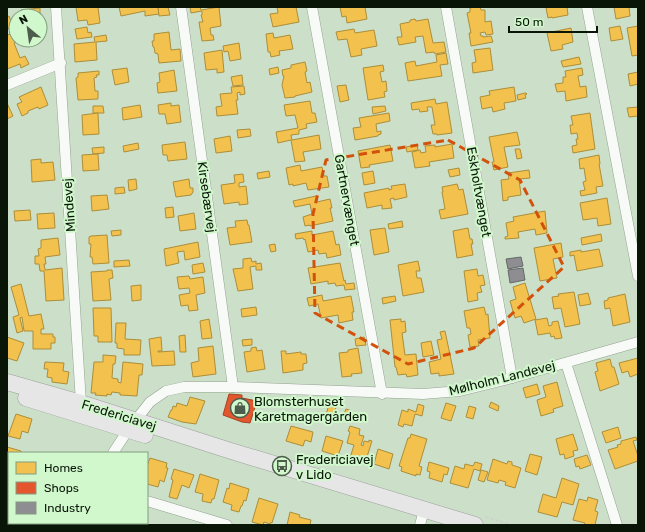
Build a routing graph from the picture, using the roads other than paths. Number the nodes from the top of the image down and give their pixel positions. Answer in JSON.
{"nodes":[{"id":1,"x":56,"y":7,"type":"edge"},
{"id":2,"x":181,"y":7,"type":"edge"},
{"id":3,"x":312,"y":7,"type":"edge"},
{"id":4,"x":446,"y":7,"type":"edge"},
{"id":5,"x":587,"y":7,"type":"edge"},
{"id":6,"x":61,"y":63,"type":"junction"},
{"id":7,"x":7,"y":85,"type":"edge"},
{"id":8,"x":638,"y":276,"type":"edge"},
{"id":9,"x":638,"y":342,"type":"edge"},
{"id":10,"x":566,"y":363,"type":"junction"},
{"id":11,"x":512,"y":378,"type":"junction"},
{"id":12,"x":7,"y":382,"type":"edge"},
{"id":13,"x":233,"y":387,"type":"junction"},
{"id":14,"x":7,"y":392,"type":"edge"},
{"id":15,"x":382,"y":394,"type":"junction"},
{"id":16,"x":81,"y":403,"type":"junction"},
{"id":17,"x":132,"y":425,"type":"junction"},
{"id":18,"x":114,"y":452,"type":"edge"},
{"id":19,"x":148,"y":501,"type":"edge"},
{"id":20,"x":422,"y":518,"type":"edge"},
{"id":21,"x":442,"y":520,"type":"edge"},
{"id":22,"x":227,"y":525,"type":"edge"},
{"id":23,"x":475,"y":525,"type":"edge"},
{"id":24,"x":617,"y":525,"type":"edge"}],
"edges":[{"from":1,"to":6,"type":"street","name":"Mindevej"},
{"from":2,"to":13,"type":"street","name":"Kirsebærvej"},
{"from":3,"to":15,"type":"street","name":"Gartnervænget"},
{"from":4,"to":11,"type":"street","name":"Eskholtvænget"},
{"from":5,"to":8,"type":"street"},
{"from":6,"to":7,"type":"street"},
{"from":6,"to":16,"type":"street","name":"Mindevej"},
{"from":9,"to":10,"type":"street","name":"Mølholm Landevej"},
{"from":10,"to":11,"type":"street","name":"Mølholm Landevej"},
{"from":10,"to":24,"type":"street"},
{"from":11,"to":15,"type":"street","name":"Mølholm Landevej"},
{"from":12,"to":16,"type":"main road","name":"Fredericiavej"},
{"from":13,"to":15,"type":"street","name":"Mølholm Landevej"},
{"from":13,"to":17,"type":"street","name":"Mølholm Landevej"},
{"from":14,"to":17,"type":"main road","name":"Fredericiavej"},
{"from":16,"to":17,"type":"main road","name":"Fredericiavej"},
{"from":17,"to":18,"type":"street","name":"Mølholm Landevej"},
{"from":17,"to":20,"type":"main road","name":"Fredericiavej"},
{"from":19,"to":22,"type":"street"},
{"from":20,"to":21,"type":"main road","name":"Fredericiavej"},
{"from":21,"to":23,"type":"main road","name":"Fredericiavej"}]}
